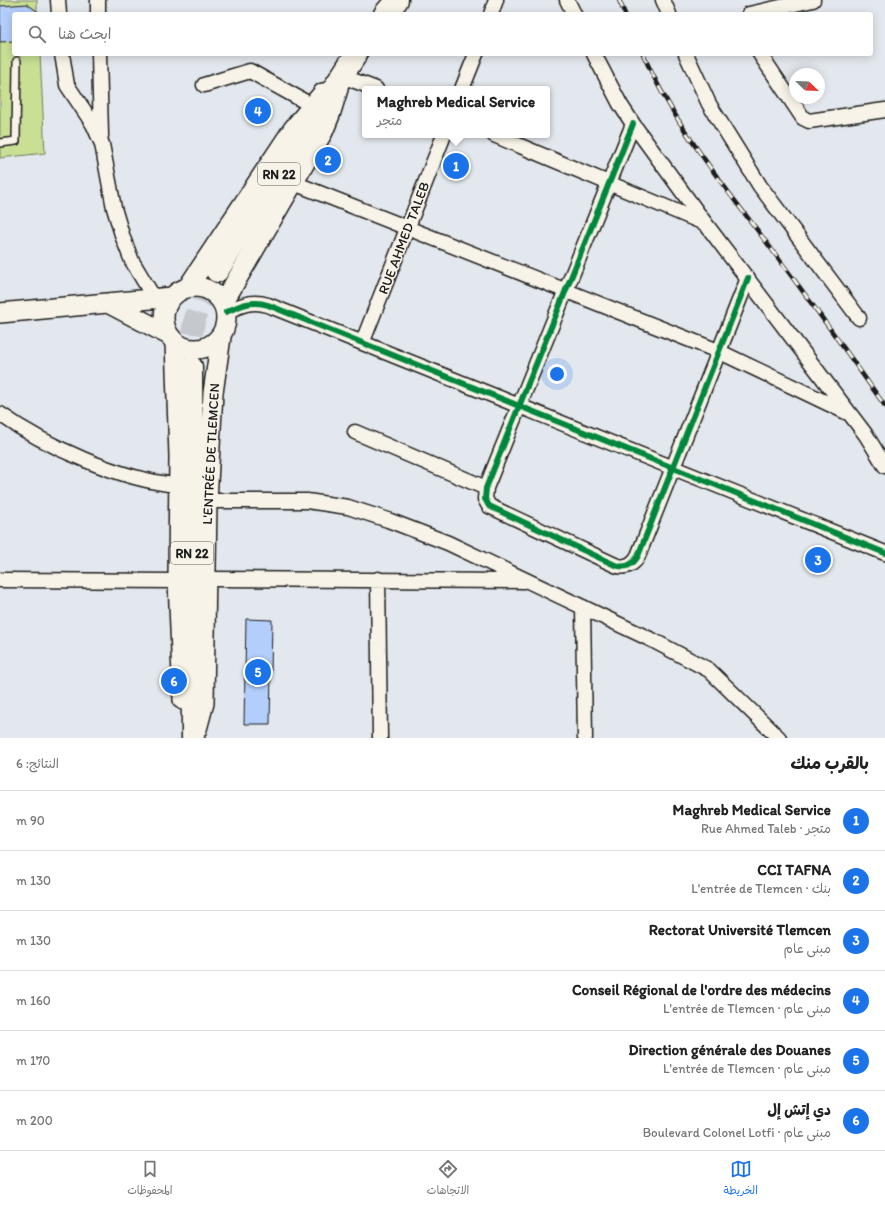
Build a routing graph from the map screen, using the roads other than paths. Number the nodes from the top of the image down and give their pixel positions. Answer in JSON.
{"nodes":[{"id":1,"x":58,"y":0,"type":"edge"},
{"id":2,"x":98,"y":0,"type":"edge"},
{"id":3,"x":496,"y":0,"type":"edge"},
{"id":4,"x":567,"y":0,"type":"edge"},
{"id":5,"x":664,"y":0,"type":"edge"},
{"id":6,"x":813,"y":0,"type":"edge"},
{"id":7,"x":59,"y":12,"type":"edge"},
{"id":8,"x":98,"y":12,"type":"edge"},
{"id":9,"x":492,"y":12,"type":"edge"},
{"id":10,"x":573,"y":12,"type":"edge"},
{"id":11,"x":668,"y":12,"type":"edge"},
{"id":12,"x":758,"y":12,"type":"edge"},
{"id":13,"x":62,"y":56,"type":"edge"},
{"id":14,"x":99,"y":56,"type":"edge"},
{"id":15,"x":355,"y":56,"type":"edge"},
{"id":16,"x":475,"y":56,"type":"edge"},
{"id":17,"x":595,"y":56,"type":"edge"},
{"id":18,"x":687,"y":56,"type":"edge"},
{"id":19,"x":761,"y":56,"type":"edge"},
{"id":20,"x":17,"y":61,"type":"dead end"},
{"id":21,"x":342,"y":76,"type":"junction"},
{"id":22,"x":204,"y":85,"type":"dead end"},
{"id":23,"x":368,"y":86,"type":"edge"},
{"id":24,"x":463,"y":86,"type":"edge"},
{"id":25,"x":311,"y":105,"type":"junction"},
{"id":26,"x":885,"y":110,"type":"edge"},
{"id":27,"x":633,"y":124,"type":"junction"},
{"id":28,"x":443,"y":138,"type":"edge"},
{"id":29,"x":501,"y":138,"type":"edge"},
{"id":30,"x":101,"y":142,"type":"junction"},
{"id":31,"x":0,"y":143,"type":"edge"},
{"id":32,"x":294,"y":183,"type":"junction"},
{"id":33,"x":609,"y":183,"type":"junction"},
{"id":34,"x":705,"y":223,"type":"junction"},
{"id":35,"x":407,"y":228,"type":"junction"},
{"id":36,"x":217,"y":271,"type":"tunnel mouth"},
{"id":37,"x":748,"y":278,"type":"junction"},
{"id":38,"x":188,"y":287,"type":"junction"},
{"id":39,"x":566,"y":290,"type":"junction"},
{"id":40,"x":163,"y":297,"type":"junction"},
{"id":41,"x":110,"y":304,"type":"junction"},
{"id":42,"x":225,"y":307,"type":"junction"},
{"id":43,"x":0,"y":313,"type":"edge"},
{"id":44,"x":859,"y":318,"type":"dead end"},
{"id":45,"x":220,"y":337,"type":"junction"},
{"id":46,"x":172,"y":339,"type":"junction"},
{"id":47,"x":363,"y":341,"type":"junction"},
{"id":48,"x":718,"y":351,"type":"junction"},
{"id":49,"x":191,"y":367,"type":"tunnel mouth"},
{"id":50,"x":520,"y":405,"type":"junction"},
{"id":51,"x":0,"y":414,"type":"edge"},
{"id":52,"x":850,"y":414,"type":"junction"},
{"id":53,"x":355,"y":432,"type":"dead end"},
{"id":54,"x":885,"y":466,"type":"edge"},
{"id":55,"x":673,"y":467,"type":"junction"},
{"id":56,"x":177,"y":485,"type":"junction"},
{"id":57,"x":486,"y":488,"type":"junction"},
{"id":58,"x":207,"y":500,"type":"junction"},
{"id":59,"x":885,"y":553,"type":"edge"},
{"id":60,"x":207,"y":579,"type":"junction"},
{"id":61,"x":378,"y":579,"type":"junction"},
{"id":62,"x":0,"y":580,"type":"edge"},
{"id":63,"x":178,"y":581,"type":"junction"},
{"id":64,"x":529,"y":581,"type":"junction"},
{"id":65,"x":583,"y":607,"type":"junction"},
{"id":66,"x":193,"y":738,"type":"edge"},
{"id":67,"x":380,"y":738,"type":"edge"},
{"id":68,"x":584,"y":738,"type":"edge"},
{"id":69,"x":779,"y":738,"type":"edge"}],
"edges":[{"from":1,"to":7,"type":"street"},
{"from":2,"to":8,"type":"street"},
{"from":3,"to":9,"type":"street"},
{"from":4,"to":10,"type":"street"},
{"from":5,"to":11,"type":"street"},
{"from":6,"to":12,"type":"street"},
{"from":13,"to":30,"type":"street"},
{"from":14,"to":30,"type":"street"},
{"from":15,"to":21,"type":"main road","number":"RN 22"},
{"from":16,"to":24,"type":"street"},
{"from":17,"to":27,"type":"street"},
{"from":18,"to":44,"type":"street"},
{"from":19,"to":26,"type":"street"},
{"from":20,"to":31,"type":"lane"},
{"from":21,"to":23,"type":"street"},
{"from":21,"to":25,"type":"main road"},
{"from":21,"to":32,"type":"main road"},
{"from":21,"to":36,"type":"main road","number":"RN 22"},
{"from":22,"to":25,"type":"street"},
{"from":25,"to":38,"type":"main road"},
{"from":27,"to":33,"type":"street"},
{"from":27,"to":34,"type":"street"},
{"from":28,"to":35,"type":"street","name":"RUE AHMED TALEB"},
{"from":29,"to":33,"type":"street"},
{"from":30,"to":40,"type":"street"},
{"from":32,"to":35,"type":"street"},
{"from":32,"to":42,"type":"main road"},
{"from":33,"to":34,"type":"street"},
{"from":33,"to":39,"type":"street"},
{"from":34,"to":37,"type":"street"},
{"from":35,"to":39,"type":"street"},
{"from":35,"to":47,"type":"street","name":"RUE AHMED TALEB"},
{"from":37,"to":48,"type":"street"},
{"from":37,"to":52,"type":"street"},
{"from":38,"to":40,"type":"main road"},
{"from":38,"to":42,"type":"main road"},
{"from":39,"to":48,"type":"street"},
{"from":39,"to":50,"type":"street"},
{"from":40,"to":41,"type":"main road"},
{"from":40,"to":46,"type":"main road"},
{"from":41,"to":43,"type":"main road"},
{"from":41,"to":46,"type":"main road"},
{"from":42,"to":45,"type":"main road"},
{"from":42,"to":47,"type":"street"},
{"from":45,"to":46,"type":"main road"},
{"from":45,"to":58,"type":"main road","name":"L'ENTRÉE DE TLEMCEN"},
{"from":46,"to":56,"type":"main road"},
{"from":47,"to":50,"type":"street"},
{"from":48,"to":52,"type":"street"},
{"from":48,"to":55,"type":"street"},
{"from":49,"to":66,"type":"main road","number":"RN 22"},
{"from":50,"to":55,"type":"street"},
{"from":50,"to":57,"type":"street"},
{"from":51,"to":56,"type":"street"},
{"from":52,"to":54,"type":"street"},
{"from":53,"to":57,"type":"street"},
{"from":55,"to":57,"type":"street"},
{"from":55,"to":59,"type":"street"},
{"from":56,"to":63,"type":"main road"},
{"from":58,"to":60,"type":"main road","name":"L'ENTRÉE DE TLEMCEN"},
{"from":58,"to":64,"type":"street"},
{"from":60,"to":61,"type":"street"},
{"from":60,"to":66,"type":"main road","name":"L'ENTRÉE DE TLEMCEN"},
{"from":61,"to":64,"type":"street"},
{"from":61,"to":67,"type":"street"},
{"from":62,"to":63,"type":"street"},
{"from":63,"to":66,"type":"main road"},
{"from":64,"to":65,"type":"street"},
{"from":65,"to":68,"type":"street"},
{"from":65,"to":69,"type":"street"}]}
